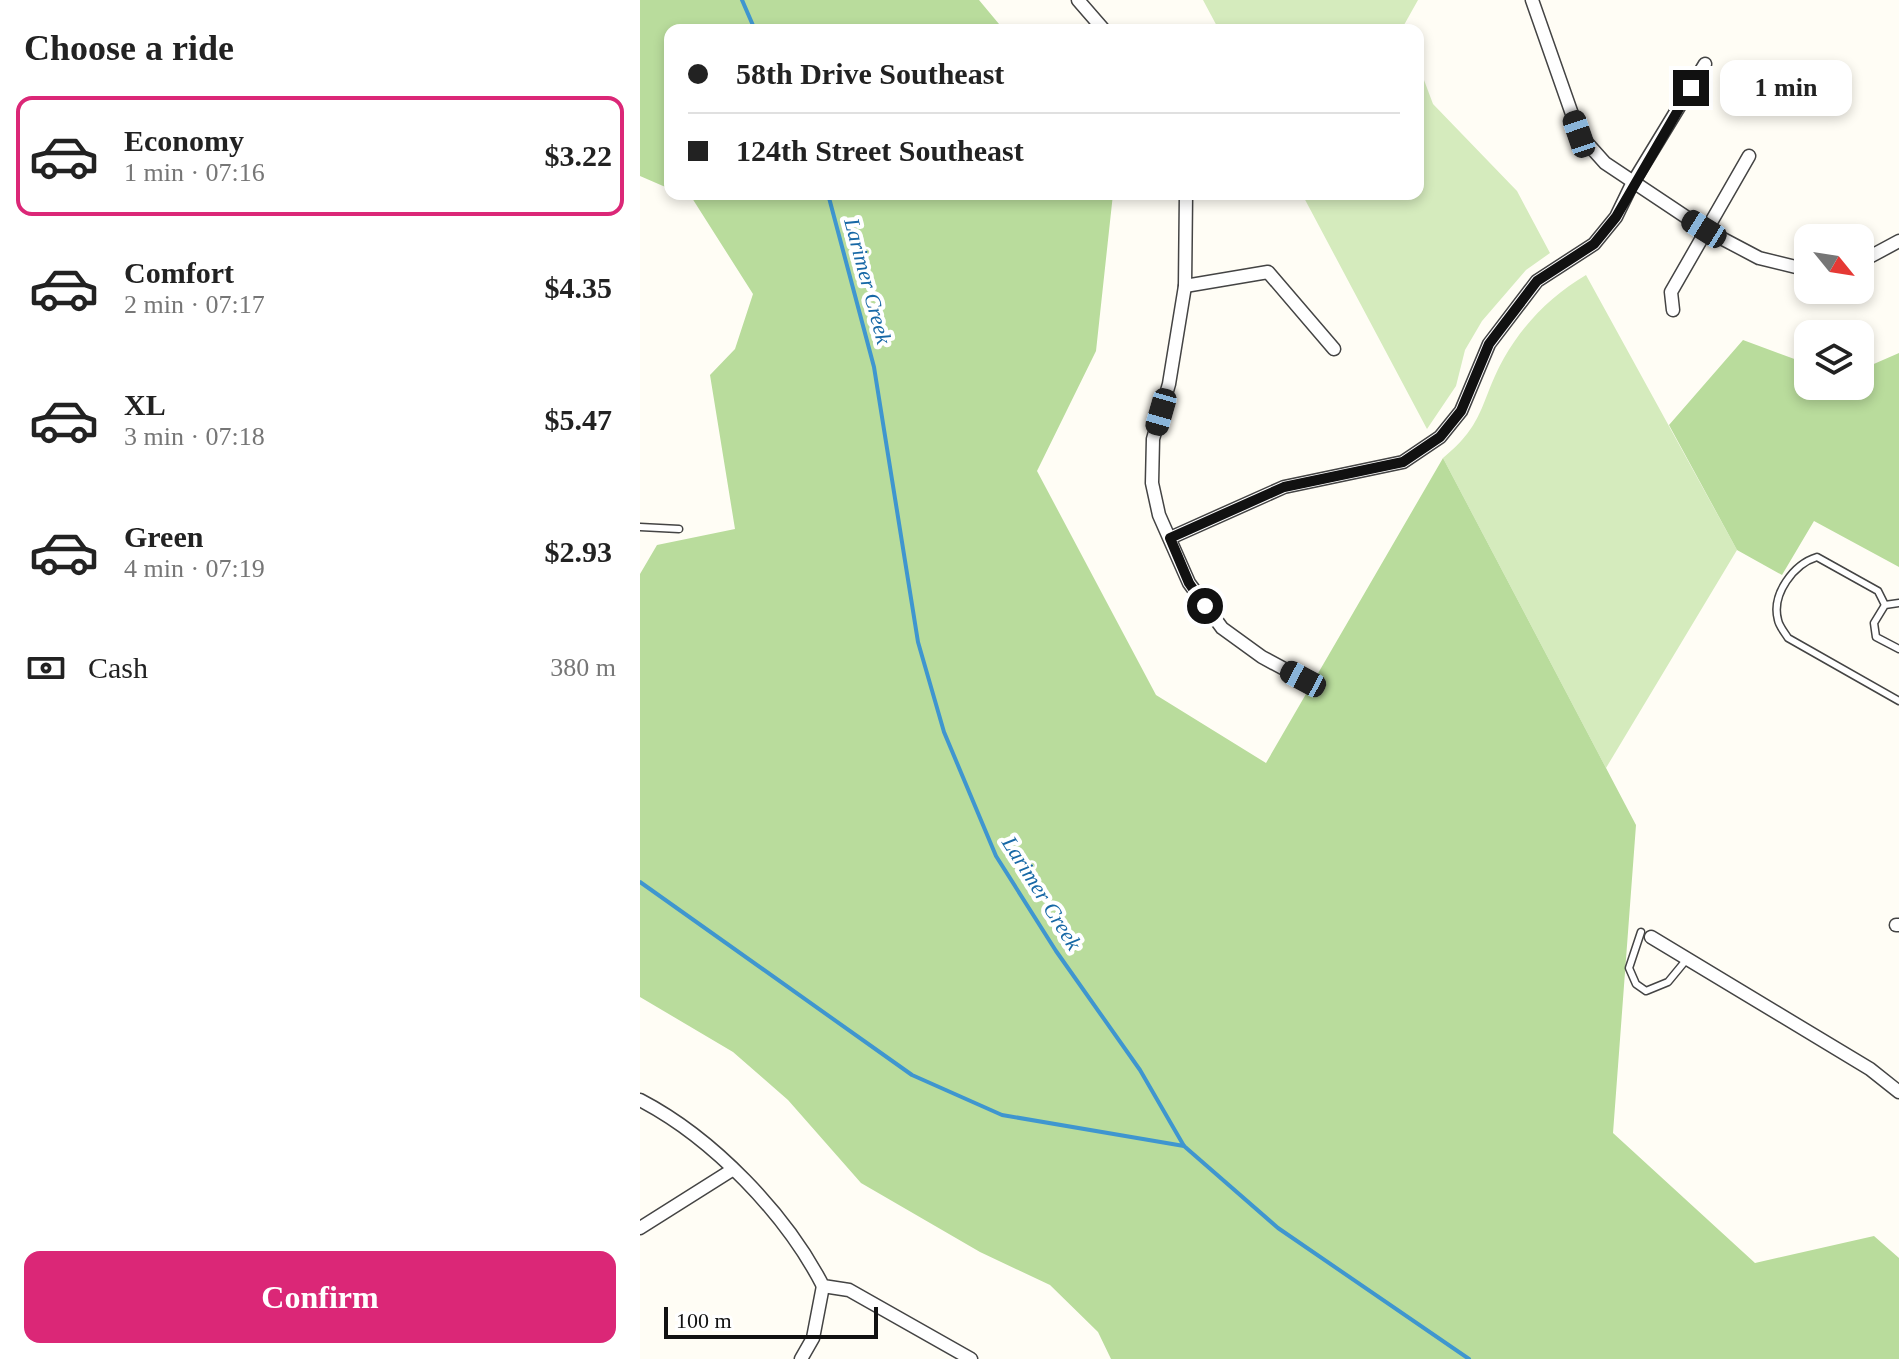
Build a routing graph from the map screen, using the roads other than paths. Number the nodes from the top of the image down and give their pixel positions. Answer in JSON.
{"nodes":[{"id":1,"x":1078,"y":0,"type":"edge"},
{"id":2,"x":1532,"y":0,"type":"edge"},
{"id":3,"x":1099,"y":24,"type":"edge"},
{"id":4,"x":1705,"y":64,"type":"dead end"},
{"id":5,"x":1749,"y":156,"type":"dead end"},
{"id":6,"x":1632,"y":184,"type":"junction"},
{"id":7,"x":1186,"y":200,"type":"edge"},
{"id":8,"x":1704,"y":229,"type":"junction"},
{"id":9,"x":1899,"y":241,"type":"edge"},
{"id":10,"x":1874,"y":254,"type":"edge"},
{"id":11,"x":1794,"y":267,"type":"edge"},
{"id":12,"x":1185,"y":286,"type":"junction"},
{"id":13,"x":1673,"y":310,"type":"dead end"},
{"id":14,"x":1334,"y":349,"type":"dead end"},
{"id":15,"x":640,"y":527,"type":"edge"},
{"id":16,"x":679,"y":529,"type":"dead end"},
{"id":17,"x":1170,"y":538,"type":"junction"},
{"id":18,"x":1899,"y":603,"type":"edge"},
{"id":19,"x":1885,"y":605,"type":"junction"},
{"id":20,"x":1899,"y":649,"type":"edge"},
{"id":21,"x":1303,"y":679,"type":"dead end"},
{"id":22,"x":1899,"y":701,"type":"edge"},
{"id":23,"x":1646,"y":934,"type":"joint"},
{"id":24,"x":1687,"y":959,"type":"junction"},
{"id":25,"x":1899,"y":1092,"type":"edge"},
{"id":26,"x":640,"y":1100,"type":"edge"},
{"id":27,"x":732,"y":1170,"type":"junction"},
{"id":28,"x":640,"y":1228,"type":"edge"},
{"id":29,"x":823,"y":1286,"type":"junction"},
{"id":30,"x":801,"y":1359,"type":"edge"},
{"id":31,"x":971,"y":1359,"type":"edge"}],
"edges":[{"from":1,"to":3,"type":"street"},
{"from":2,"to":6,"type":"street"},
{"from":4,"to":6,"type":"street"},
{"from":5,"to":8,"type":"street"},
{"from":6,"to":8,"type":"street"},
{"from":6,"to":17,"type":"street"},
{"from":7,"to":12,"type":"street"},
{"from":8,"to":11,"type":"street"},
{"from":8,"to":13,"type":"street"},
{"from":9,"to":10,"type":"street"},
{"from":12,"to":14,"type":"street"},
{"from":12,"to":17,"type":"street"},
{"from":15,"to":16,"type":"lane"},
{"from":17,"to":21,"type":"street"},
{"from":18,"to":19,"type":"lane"},
{"from":19,"to":20,"type":"lane"},
{"from":19,"to":22,"type":"lane"},
{"from":23,"to":24,"type":"street"},
{"from":23,"to":24,"type":"lane"},
{"from":24,"to":25,"type":"street"},
{"from":26,"to":27,"type":"street"},
{"from":27,"to":28,"type":"street"},
{"from":27,"to":29,"type":"street"},
{"from":29,"to":30,"type":"street"},
{"from":29,"to":31,"type":"street"}]}
